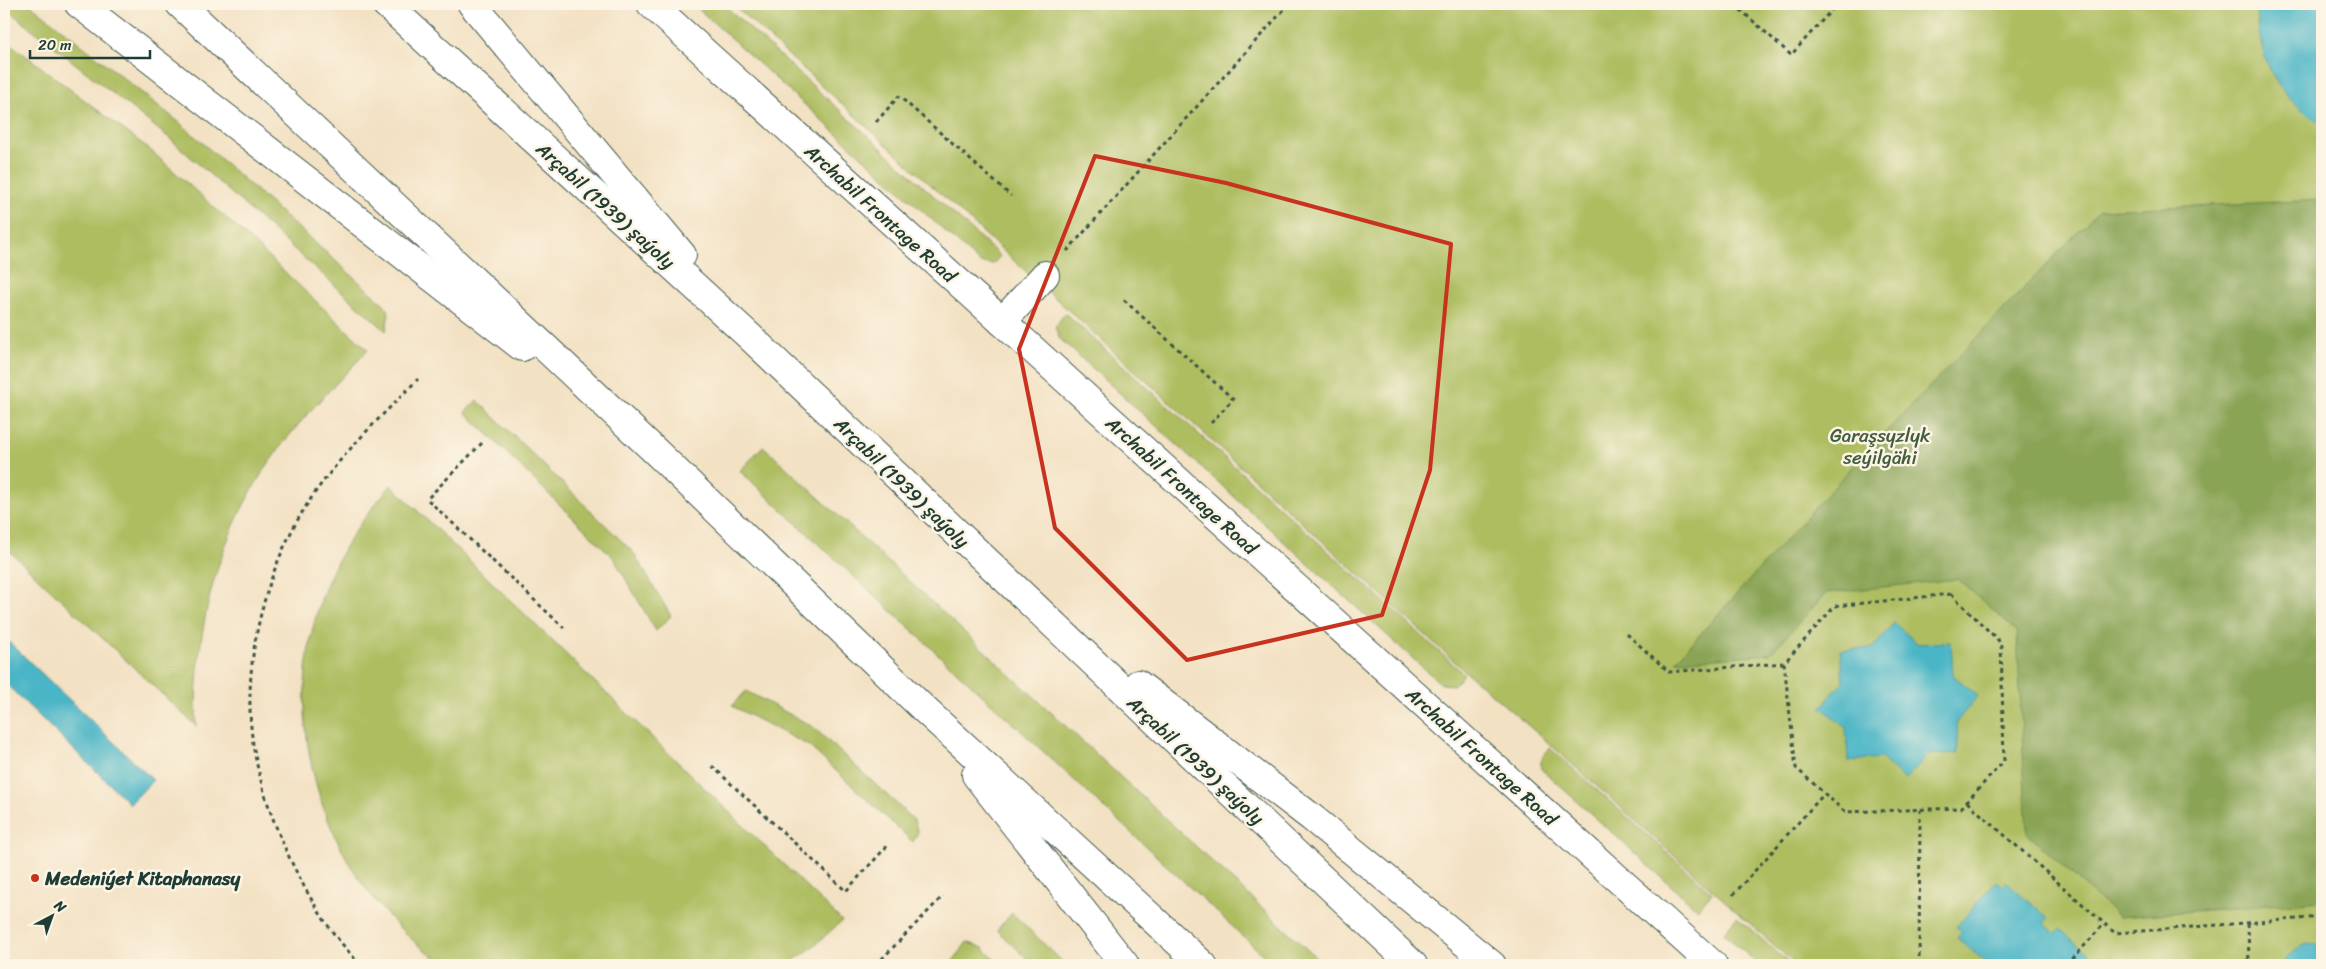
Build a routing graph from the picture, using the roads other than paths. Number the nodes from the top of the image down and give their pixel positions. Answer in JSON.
{"nodes":[{"id":1,"x":79,"y":4,"type":"edge"},
{"id":2,"x":180,"y":4,"type":"edge"},
{"id":3,"x":386,"y":4,"type":"edge"},
{"id":4,"x":472,"y":4,"type":"edge"},
{"id":5,"x":651,"y":4,"type":"edge"},
{"id":6,"x":1045,"y":274,"type":"road end"},
{"id":7,"x":1002,"y":322,"type":"junction"},
{"id":8,"x":748,"y":335,"type":"junction"},
{"id":9,"x":654,"y":449,"type":"junction"},
{"id":10,"x":1016,"y":590,"type":"junction"},
{"id":11,"x":926,"y":711,"type":"junction"},
{"id":12,"x":1125,"y":965,"type":"edge"},
{"id":13,"x":1203,"y":965,"type":"edge"},
{"id":14,"x":1413,"y":965,"type":"edge"},
{"id":15,"x":1492,"y":965,"type":"edge"},
{"id":16,"x":1713,"y":965,"type":"edge"}],
"edges":[{"from":1,"to":9,"type":"main road"},
{"from":2,"to":9,"type":"main road"},
{"from":3,"to":8,"type":"main road","name":"Arçabil (1939) şaýoly"},
{"from":4,"to":8,"type":"main road"},
{"from":5,"to":7,"type":"main road","name":"Archabil Frontage Road"},
{"from":6,"to":7,"type":"main road"},
{"from":7,"to":16,"type":"main road","name":"Archabil Frontage Road"},
{"from":8,"to":10,"type":"main road","name":"Arçabil (1939) şaýoly"},
{"from":9,"to":11,"type":"main road"},
{"from":10,"to":14,"type":"main road","name":"Arçabil (1939) şaýoly"},
{"from":10,"to":15,"type":"main road"},
{"from":11,"to":12,"type":"main road"},
{"from":11,"to":13,"type":"main road"}]}
